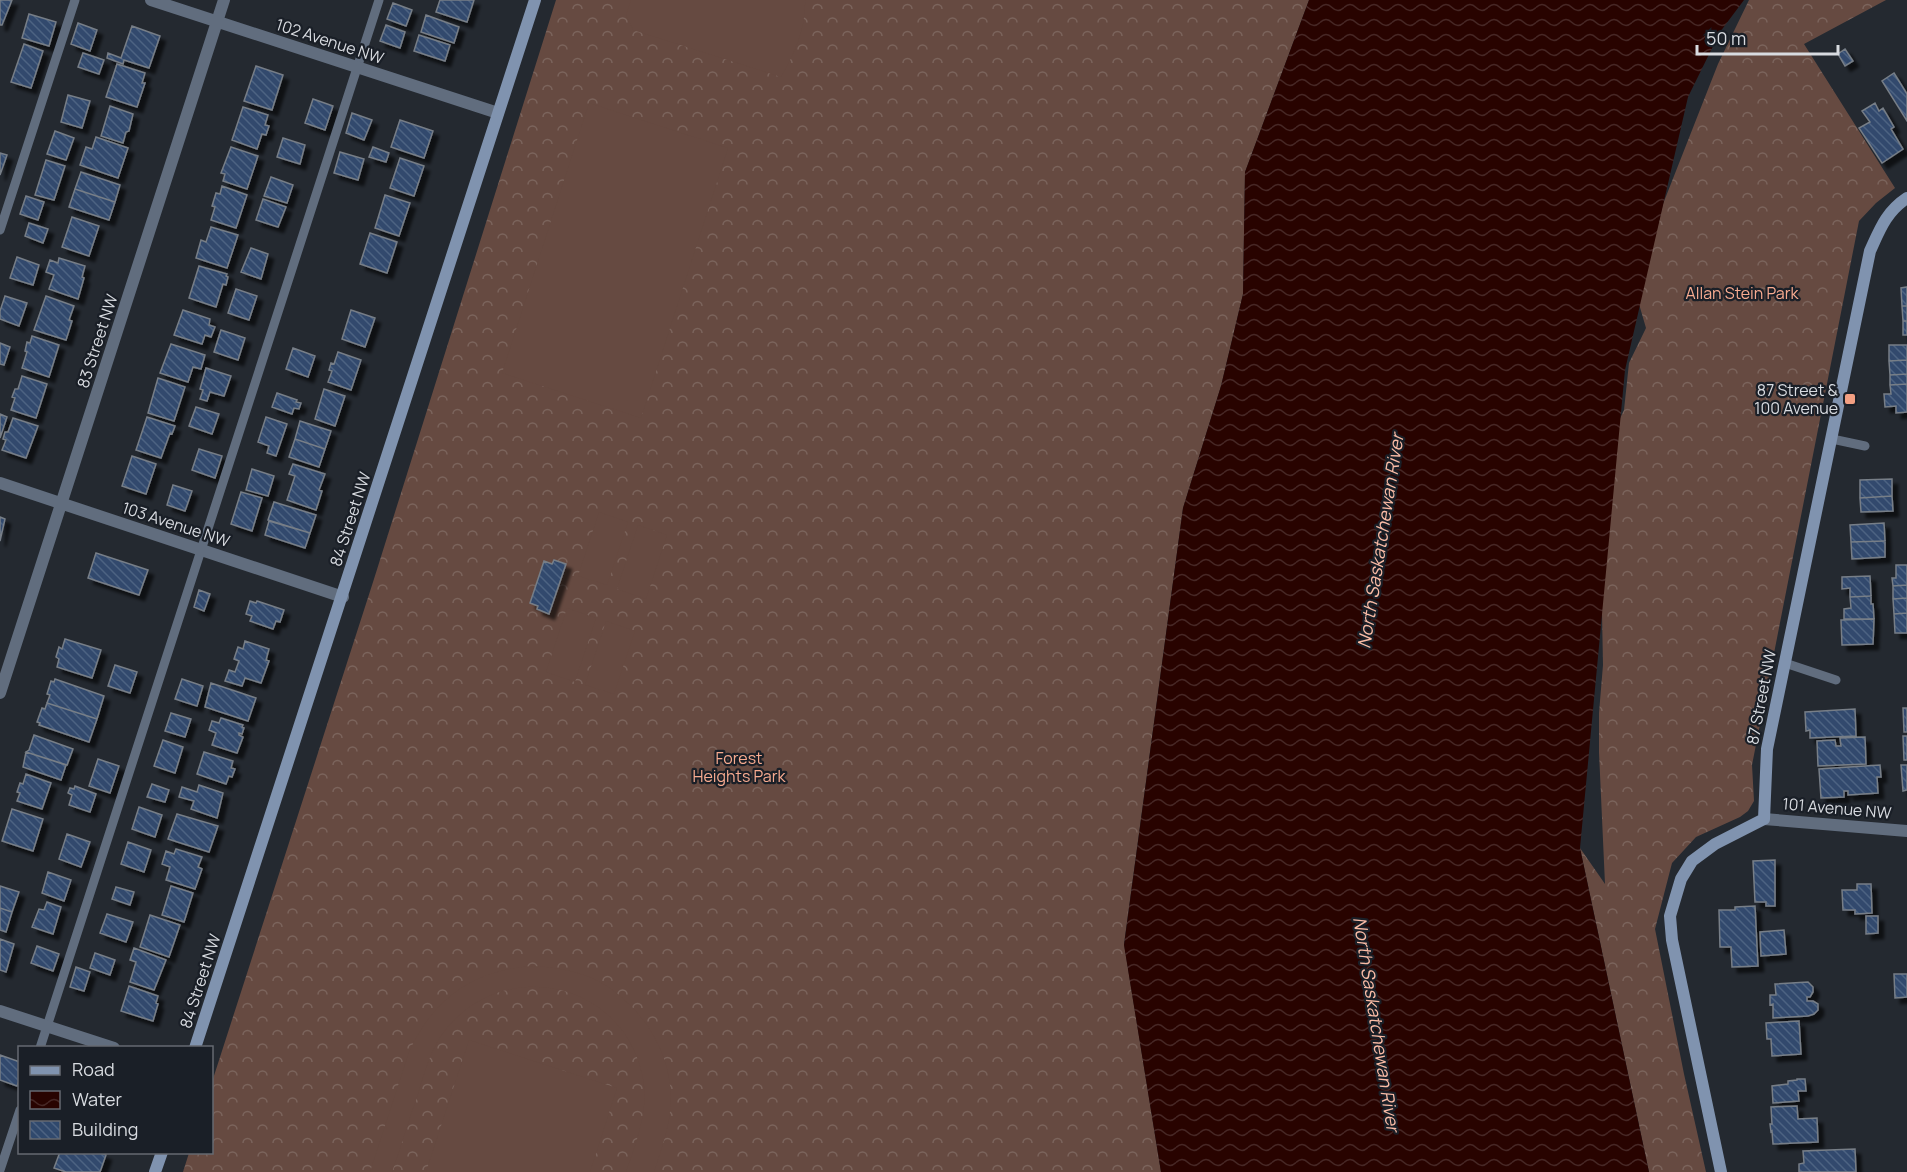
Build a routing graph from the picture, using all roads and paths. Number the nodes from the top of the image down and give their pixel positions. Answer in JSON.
{"nodes":[{"id":1,"x":75,"y":0,"type":"edge"},
{"id":2,"x":151,"y":0,"type":"edge"},
{"id":3,"x":224,"y":0,"type":"edge"},
{"id":4,"x":379,"y":0,"type":"edge"},
{"id":5,"x":535,"y":0,"type":"edge"},
{"id":6,"x":217,"y":21,"type":"junction"},
{"id":7,"x":357,"y":67,"type":"junction"},
{"id":8,"x":498,"y":113,"type":"junction"},
{"id":9,"x":1907,"y":198,"type":"edge"},
{"id":10,"x":0,"y":230,"type":"edge"},
{"id":11,"x":1832,"y":439,"type":"junction"},
{"id":12,"x":1866,"y":446,"type":"dead end"},
{"id":13,"x":0,"y":483,"type":"edge"},
{"id":14,"x":62,"y":504,"type":"junction"},
{"id":15,"x":202,"y":550,"type":"junction"},
{"id":16,"x":342,"y":597,"type":"junction"},
{"id":17,"x":1785,"y":663,"type":"junction"},
{"id":18,"x":1836,"y":680,"type":"dead end"},
{"id":19,"x":0,"y":693,"type":"edge"},
{"id":20,"x":1764,"y":819,"type":"junction"},
{"id":21,"x":1907,"y":831,"type":"edge"},
{"id":22,"x":0,"y":1011,"type":"edge"},
{"id":23,"x":47,"y":1026,"type":"junction"},
{"id":24,"x":40,"y":1046,"type":"edge"},
{"id":25,"x":111,"y":1046,"type":"edge"},
{"id":26,"x":195,"y":1046,"type":"edge"},
{"id":27,"x":18,"y":1116,"type":"edge"},
{"id":28,"x":161,"y":1154,"type":"edge"},
{"id":29,"x":0,"y":1170,"type":"edge"},
{"id":30,"x":155,"y":1172,"type":"edge"},
{"id":31,"x":1721,"y":1172,"type":"edge"}],
"edges":[{"from":1,"to":10,"type":"lane"},
{"from":2,"to":6,"type":"street","name":"102 Avenue NW"},
{"from":3,"to":6,"type":"street","name":"83 Street NW"},
{"from":4,"to":7,"type":"lane"},
{"from":5,"to":8,"type":"main road","name":"84 Street NW"},
{"from":6,"to":7,"type":"street","name":"102 Avenue NW"},
{"from":6,"to":14,"type":"street","name":"83 Street NW"},
{"from":7,"to":8,"type":"street","name":"102 Avenue NW"},
{"from":7,"to":15,"type":"lane"},
{"from":8,"to":16,"type":"main road","name":"84 Street NW"},
{"from":9,"to":11,"type":"main road","name":"87 Street NW"},
{"from":11,"to":12,"type":"lane"},
{"from":11,"to":17,"type":"main road","name":"87 Street NW"},
{"from":13,"to":14,"type":"street","name":"103 Avenue NW"},
{"from":14,"to":15,"type":"street","name":"103 Avenue NW"},
{"from":14,"to":19,"type":"street","name":"83 Street NW"},
{"from":15,"to":16,"type":"street","name":"103 Avenue NW"},
{"from":15,"to":23,"type":"lane"},
{"from":16,"to":26,"type":"main road","name":"84 Street NW"},
{"from":17,"to":18,"type":"lane"},
{"from":17,"to":20,"type":"main road","name":"87 Street NW"},
{"from":20,"to":21,"type":"street","name":"101 Avenue NW"},
{"from":20,"to":31,"type":"main road"},
{"from":22,"to":23,"type":"street"},
{"from":23,"to":24,"type":"lane"},
{"from":23,"to":25,"type":"street"},
{"from":27,"to":29,"type":"lane"},
{"from":28,"to":30,"type":"main road"}]}
